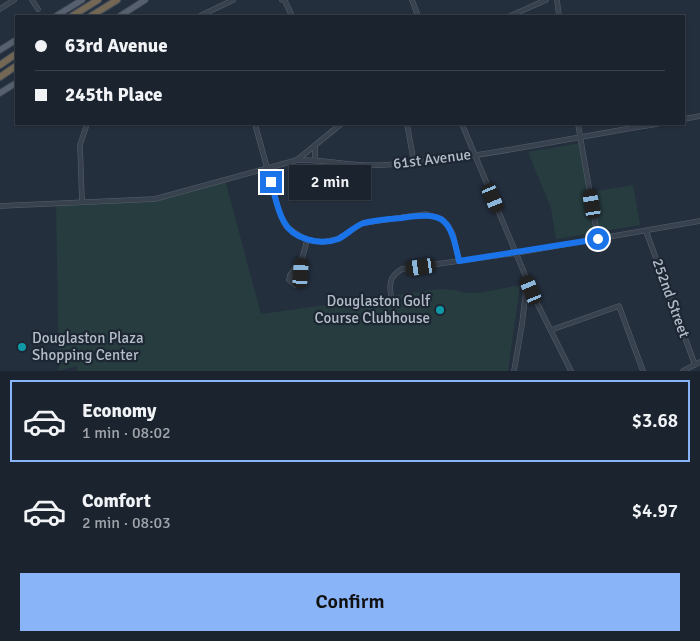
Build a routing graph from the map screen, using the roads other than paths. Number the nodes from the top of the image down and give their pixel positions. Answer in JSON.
{"nodes":[{"id":1,"x":14,"y":0,"type":"edge"},
{"id":2,"x":32,"y":0,"type":"edge"},
{"id":3,"x":82,"y":0,"type":"edge"},
{"id":4,"x":98,"y":0,"type":"edge"},
{"id":5,"x":117,"y":0,"type":"edge"},
{"id":6,"x":145,"y":0,"type":"edge"},
{"id":7,"x":233,"y":0,"type":"edge"},
{"id":8,"x":282,"y":0,"type":"edge"},
{"id":9,"x":412,"y":0,"type":"edge"},
{"id":10,"x":546,"y":0,"type":"edge"},
{"id":11,"x":557,"y":0,"type":"edge"},
{"id":12,"x":0,"y":9,"type":"edge"},
{"id":13,"x":38,"y":9,"type":"dead end"},
{"id":14,"x":58,"y":15,"type":"edge"},
{"id":15,"x":74,"y":15,"type":"edge"},
{"id":16,"x":93,"y":15,"type":"edge"},
{"id":17,"x":122,"y":15,"type":"edge"},
{"id":18,"x":202,"y":15,"type":"edge"},
{"id":19,"x":292,"y":15,"type":"edge"},
{"id":20,"x":418,"y":15,"type":"edge"},
{"id":21,"x":512,"y":15,"type":"edge"},
{"id":22,"x":560,"y":15,"type":"edge"},
{"id":23,"x":15,"y":41,"type":"edge"},
{"id":24,"x":0,"y":50,"type":"edge"},
{"id":25,"x":15,"y":55,"type":"edge"},
{"id":26,"x":0,"y":65,"type":"edge"},
{"id":27,"x":15,"y":67,"type":"edge"},
{"id":28,"x":0,"y":77,"type":"edge"},
{"id":29,"x":15,"y":84,"type":"edge"},
{"id":30,"x":0,"y":93,"type":"edge"},
{"id":31,"x":700,"y":116,"type":"edge"},
{"id":32,"x":685,"y":119,"type":"edge"},
{"id":33,"x":86,"y":125,"type":"edge"},
{"id":34,"x":255,"y":125,"type":"edge"},
{"id":35,"x":340,"y":125,"type":"edge"},
{"id":36,"x":407,"y":125,"type":"edge"},
{"id":37,"x":462,"y":125,"type":"edge"},
{"id":38,"x":578,"y":125,"type":"edge"},
{"id":39,"x":651,"y":125,"type":"edge"},
{"id":40,"x":580,"y":137,"type":"junction"},
{"id":41,"x":315,"y":146,"type":"junction"},
{"id":42,"x":475,"y":154,"type":"junction"},
{"id":43,"x":315,"y":159,"type":"junction"},
{"id":44,"x":296,"y":160,"type":"junction"},
{"id":45,"x":414,"y":163,"type":"junction"},
{"id":46,"x":268,"y":168,"type":"junction"},
{"id":47,"x":82,"y":202,"type":"junction"},
{"id":48,"x":0,"y":206,"type":"edge"},
{"id":49,"x":700,"y":221,"type":"edge"},
{"id":50,"x":646,"y":231,"type":"junction"},
{"id":51,"x":598,"y":239,"type":"junction"},
{"id":52,"x":307,"y":240,"type":"junction"},
{"id":53,"x":516,"y":253,"type":"junction"},
{"id":54,"x":302,"y":259,"type":"junction"},
{"id":55,"x":459,"y":261,"type":"junction"},
{"id":56,"x":527,"y":279,"type":"junction"},
{"id":57,"x":391,"y":296,"type":"dead end"},
{"id":58,"x":536,"y":301,"type":"junction"},
{"id":59,"x":524,"y":306,"type":"junction"},
{"id":60,"x":551,"y":330,"type":"junction"},
{"id":61,"x":700,"y":362,"type":"edge"},
{"id":62,"x":695,"y":364,"type":"junction"},
{"id":63,"x":514,"y":371,"type":"edge"},
{"id":64,"x":570,"y":371,"type":"edge"},
{"id":65,"x":643,"y":371,"type":"edge"},
{"id":66,"x":683,"y":371,"type":"edge"}],
"edges":[{"from":1,"to":12,"type":"street"},
{"from":2,"to":13,"type":"street"},
{"from":3,"to":14,"type":"main road"},
{"from":4,"to":15,"type":"highway"},
{"from":5,"to":16,"type":"highway"},
{"from":6,"to":17,"type":"main road"},
{"from":7,"to":18,"type":"street"},
{"from":8,"to":19,"type":"street"},
{"from":9,"to":20,"type":"street"},
{"from":10,"to":21,"type":"street"},
{"from":11,"to":22,"type":"street"},
{"from":23,"to":24,"type":"main road"},
{"from":25,"to":26,"type":"highway"},
{"from":27,"to":28,"type":"highway"},
{"from":29,"to":30,"type":"main road"},
{"from":31,"to":32,"type":"street"},
{"from":33,"to":47,"type":"street"},
{"from":34,"to":46,"type":"street"},
{"from":35,"to":41,"type":"street"},
{"from":36,"to":45,"type":"street"},
{"from":37,"to":42,"type":"street"},
{"from":38,"to":40,"type":"street"},
{"from":39,"to":40,"type":"street","name":"61st Avenue"},
{"from":40,"to":42,"type":"street","name":"61st Avenue"},
{"from":40,"to":51,"type":"street"},
{"from":41,"to":43,"type":"street"},
{"from":41,"to":44,"type":"street"},
{"from":42,"to":45,"type":"street","name":"61st Avenue"},
{"from":42,"to":53,"type":"street"},
{"from":43,"to":44,"type":"street","name":"61st Avenue"},
{"from":43,"to":45,"type":"street","name":"61st Avenue"},
{"from":44,"to":46,"type":"street","name":"61st Avenue"},
{"from":46,"to":47,"type":"street","name":"61st Avenue"},
{"from":46,"to":52,"type":"street"},
{"from":47,"to":48,"type":"street","name":"61st Avenue"},
{"from":49,"to":50,"type":"street"},
{"from":50,"to":51,"type":"street"},
{"from":50,"to":62,"type":"street","name":"252nd Street"},
{"from":51,"to":53,"type":"street"},
{"from":52,"to":54,"type":"street"},
{"from":52,"to":55,"type":"street"},
{"from":53,"to":55,"type":"street"},
{"from":53,"to":56,"type":"street"},
{"from":54,"to":54,"type":"street"},
{"from":55,"to":57,"type":"street"},
{"from":56,"to":58,"type":"street"},
{"from":56,"to":59,"type":"street"},
{"from":58,"to":59,"type":"street"},
{"from":58,"to":60,"type":"street"},
{"from":59,"to":63,"type":"street"},
{"from":60,"to":64,"type":"street"},
{"from":60,"to":65,"type":"street"},
{"from":61,"to":62,"type":"street"},
{"from":62,"to":66,"type":"street"}]}
